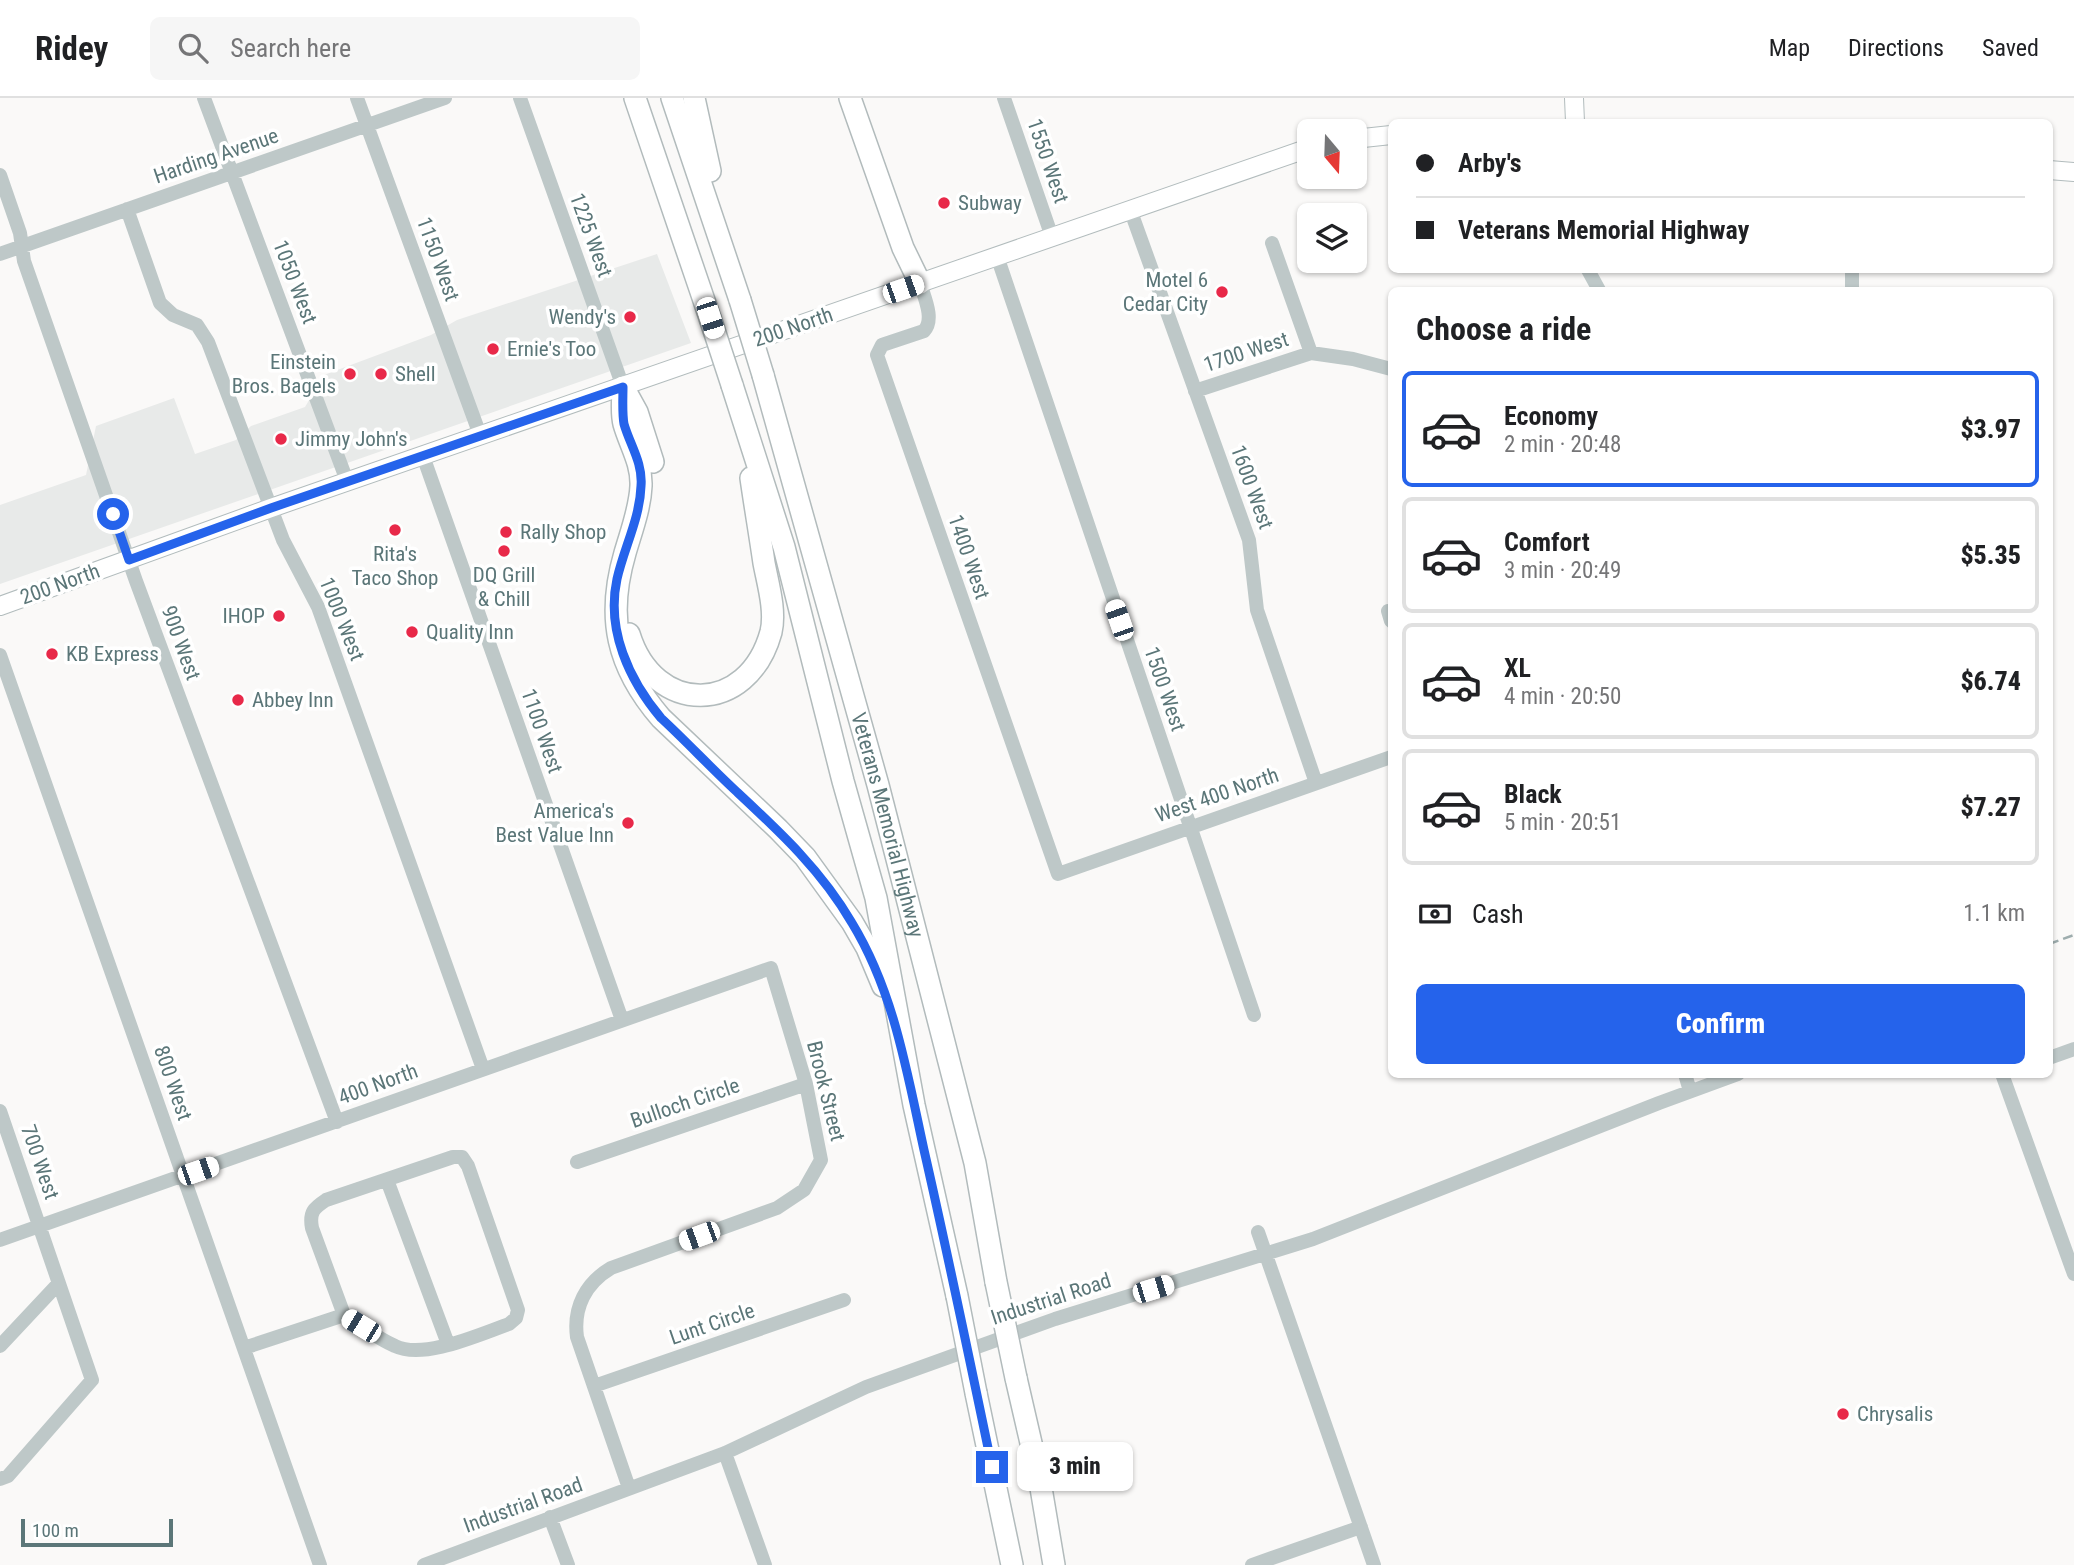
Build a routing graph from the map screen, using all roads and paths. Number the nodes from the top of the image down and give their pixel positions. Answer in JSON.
{"nodes":[{"id":1,"x":204,"y":98,"type":"edge"},
{"id":2,"x":356,"y":98,"type":"edge"},
{"id":3,"x":445,"y":98,"type":"edge"},
{"id":4,"x":520,"y":98,"type":"edge"},
{"id":5,"x":635,"y":98,"type":"edge"},
{"id":6,"x":672,"y":98,"type":"edge"},
{"id":7,"x":694,"y":98,"type":"edge"},
{"id":8,"x":850,"y":98,"type":"edge"},
{"id":9,"x":863,"y":98,"type":"edge"},
{"id":10,"x":1004,"y":98,"type":"edge"},
{"id":11,"x":1574,"y":98,"type":"edge"},
{"id":12,"x":1575,"y":119,"type":"edge"},
{"id":13,"x":367,"y":126,"type":"junction"},
{"id":14,"x":1388,"y":135,"type":"edge"},
{"id":15,"x":1367,"y":138,"type":"edge"},
{"id":16,"x":1297,"y":152,"type":"edge"},
{"id":17,"x":2053,"y":170,"type":"edge"},
{"id":18,"x":2074,"y":172,"type":"edge"},
{"id":19,"x":231,"y":173,"type":"junction"},
{"id":20,"x":0,"y":175,"type":"edge"},
{"id":21,"x":127,"y":209,"type":"junction"},
{"id":22,"x":1130,"y":209,"type":"junction"},
{"id":23,"x":1052,"y":237,"type":"junction"},
{"id":24,"x":1272,"y":243,"type":"dead end"},
{"id":25,"x":22,"y":246,"type":"junction"},
{"id":26,"x":0,"y":254,"type":"edge"},
{"id":27,"x":997,"y":256,"type":"junction"},
{"id":28,"x":731,"y":268,"type":"junction"},
{"id":29,"x":920,"y":283,"type":"junction"},
{"id":30,"x":1311,"y":353,"type":"junction"},
{"id":31,"x":1388,"y":368,"type":"edge"},
{"id":32,"x":623,"y":387,"type":"junction"},
{"id":33,"x":1195,"y":391,"type":"junction"},
{"id":34,"x":741,"y":415,"type":"junction"},
{"id":35,"x":480,"y":435,"type":"junction"},
{"id":36,"x":423,"y":456,"type":"junction"},
{"id":37,"x":347,"y":481,"type":"junction"},
{"id":38,"x":271,"y":508,"type":"junction"},
{"id":39,"x":129,"y":560,"type":"junction"},
{"id":40,"x":0,"y":606,"type":"edge"},
{"id":41,"x":0,"y":655,"type":"edge"},
{"id":42,"x":1388,"y":758,"type":"edge"},
{"id":43,"x":1316,"y":783,"type":"junction"},
{"id":44,"x":1189,"y":827,"type":"junction"},
{"id":45,"x":1058,"y":874,"type":"joint"},
{"id":46,"x":771,"y":968,"type":"joint"},
{"id":47,"x":1254,"y":1015,"type":"dead end"},
{"id":48,"x":622,"y":1020,"type":"junction"},
{"id":49,"x":2074,"y":1049,"type":"edge"},
{"id":50,"x":2053,"y":1057,"type":"edge"},
{"id":51,"x":483,"y":1069,"type":"junction"},
{"id":52,"x":1686,"y":1078,"type":"edge"},
{"id":53,"x":1727,"y":1078,"type":"edge"},
{"id":54,"x":2003,"y":1078,"type":"edge"},
{"id":55,"x":806,"y":1084,"type":"junction"},
{"id":56,"x":1690,"y":1091,"type":"junction"},
{"id":57,"x":914,"y":1105,"type":"junction"},
{"id":58,"x":0,"y":1111,"type":"edge"},
{"id":59,"x":337,"y":1122,"type":"junction"},
{"id":60,"x":577,"y":1162,"type":"dead end"},
{"id":61,"x":184,"y":1176,"type":"junction"},
{"id":62,"x":387,"y":1180,"type":"junction"},
{"id":63,"x":40,"y":1227,"type":"junction"},
{"id":64,"x":1258,"y":1232,"type":"dead end"},
{"id":65,"x":0,"y":1240,"type":"edge"},
{"id":66,"x":1266,"y":1255,"type":"junction"},
{"id":67,"x":2074,"y":1274,"type":"edge"},
{"id":68,"x":59,"y":1283,"type":"junction"},
{"id":69,"x":844,"y":1300,"type":"dead end"},
{"id":70,"x":344,"y":1315,"type":"junction"},
{"id":71,"x":448,"y":1344,"type":"junction"},
{"id":72,"x":0,"y":1346,"type":"edge"},
{"id":73,"x":244,"y":1348,"type":"junction"},
{"id":74,"x":594,"y":1386,"type":"junction"},
{"id":75,"x":725,"y":1453,"type":"junction"},
{"id":76,"x":0,"y":1479,"type":"edge"},
{"id":77,"x":629,"y":1488,"type":"junction"},
{"id":78,"x":550,"y":1517,"type":"junction"},
{"id":79,"x":1361,"y":1527,"type":"junction"},
{"id":80,"x":320,"y":1565,"type":"edge"},
{"id":81,"x":424,"y":1565,"type":"edge"},
{"id":82,"x":568,"y":1565,"type":"edge"},
{"id":83,"x":765,"y":1565,"type":"edge"},
{"id":84,"x":1012,"y":1565,"type":"edge"},
{"id":85,"x":1054,"y":1565,"type":"edge"},
{"id":86,"x":1252,"y":1565,"type":"edge"},
{"id":87,"x":1374,"y":1565,"type":"edge"}],
"edges":[{"from":1,"to":19,"type":"street","name":"1050 West"},
{"from":2,"to":13,"type":"street","name":"1150 West"},
{"from":3,"to":13,"type":"street","name":"Harding Avenue"},
{"from":4,"to":32,"type":"street","name":"1225 West"},
{"from":5,"to":34,"type":"highway","name":"Veterans Memorial Highway","bridge":true},
{"from":6,"to":28,"type":"highway","name":"Veterans Memorial Highway"},
{"from":7,"to":28,"type":"highway"},
{"from":8,"to":29,"type":"highway"},
{"from":9,"to":29,"type":"highway"},
{"from":10,"to":23,"type":"street","name":"1550 West"},
{"from":11,"to":12,"type":"main road"},
{"from":13,"to":19,"type":"street","name":"Harding Avenue"},
{"from":13,"to":35,"type":"street","name":"1150 West"},
{"from":14,"to":15,"type":"main road"},
{"from":16,"to":22,"type":"main road","name":"200 North"},
{"from":17,"to":18,"type":"main road"},
{"from":19,"to":21,"type":"street","name":"Harding Avenue"},
{"from":19,"to":37,"type":"street","name":"1050 West"},
{"from":20,"to":25,"type":"street","name":"900 West"},
{"from":21,"to":25,"type":"street","name":"Harding Avenue"},
{"from":21,"to":38,"type":"street","name":"1000 West"},
{"from":22,"to":23,"type":"main road","name":"200 North"},
{"from":22,"to":33,"type":"street","name":"1600 West"},
{"from":23,"to":27,"type":"main road","name":"200 North"},
{"from":24,"to":30,"type":"street","name":"1700 West"},
{"from":25,"to":26,"type":"street","name":"Harding Avenue"},
{"from":25,"to":39,"type":"street","name":"900 West"},
{"from":27,"to":29,"type":"main road","name":"200 North"},
{"from":27,"to":44,"type":"street","name":"1500 West"},
{"from":28,"to":85,"type":"highway","name":"Veterans Memorial Highway","bridge":true},
{"from":29,"to":32,"type":"main road","name":"200 North"},
{"from":29,"to":45,"type":"street","name":"1400 West"},
{"from":30,"to":31,"type":"street","name":"1700 West"},
{"from":30,"to":33,"type":"street","name":"1700 West"},
{"from":32,"to":34,"type":"highway"},
{"from":32,"to":35,"type":"main road","name":"200 North"},
{"from":32,"to":57,"type":"highway"},
{"from":33,"to":43,"type":"street","name":"1600 West"},
{"from":34,"to":57,"type":"highway","name":"Veterans Memorial Highway"},
{"from":35,"to":36,"type":"main road","name":"200 North"},
{"from":36,"to":37,"type":"main road","name":"200 North"},
{"from":36,"to":48,"type":"street","name":"1100 West"},
{"from":37,"to":38,"type":"main road","name":"200 North"},
{"from":38,"to":39,"type":"main road","name":"200 North"},
{"from":38,"to":51,"type":"street","name":"1000 West"},
{"from":39,"to":40,"type":"main road","name":"200 North"},
{"from":39,"to":59,"type":"street","name":"900 West"},
{"from":41,"to":61,"type":"street","name":"800 West"},
{"from":42,"to":43,"type":"street","name":"West 400 North"},
{"from":43,"to":44,"type":"street","name":"West 400 North"},
{"from":44,"to":45,"type":"street","name":"West 400 North"},
{"from":44,"to":47,"type":"street","name":"1500 West"},
{"from":46,"to":48,"type":"street","name":"400 North"},
{"from":46,"to":55,"type":"street","name":"Brook Street"},
{"from":48,"to":51,"type":"street","name":"400 North"},
{"from":49,"to":50,"type":"street"},
{"from":51,"to":59,"type":"street","name":"400 North"},
{"from":52,"to":56,"type":"street"},
{"from":53,"to":56,"type":"street","name":"Industrial Road"},
{"from":54,"to":67,"type":"street"},
{"from":55,"to":60,"type":"street","name":"Bulloch Circle"},
{"from":55,"to":74,"type":"street","name":"Brook Street"},
{"from":56,"to":66,"type":"street","name":"Industrial Road"},
{"from":57,"to":84,"type":"highway","name":"Veterans Memorial Highway","bridge":true},
{"from":58,"to":63,"type":"street","name":"700 West"},
{"from":59,"to":61,"type":"street","name":"400 North"},
{"from":61,"to":63,"type":"street","name":"400 North"},
{"from":61,"to":73,"type":"street","name":"800 West"},
{"from":62,"to":70,"type":"street"},
{"from":62,"to":71,"type":"street"},
{"from":62,"to":71,"type":"street"},
{"from":63,"to":65,"type":"street","name":"400 North"},
{"from":63,"to":68,"type":"street","name":"700 West"},
{"from":64,"to":66,"type":"street"},
{"from":66,"to":75,"type":"street","name":"Industrial Road"},
{"from":66,"to":79,"type":"street"},
{"from":68,"to":72,"type":"street"},
{"from":68,"to":76,"type":"street","name":"700 West"},
{"from":69,"to":74,"type":"street","name":"Lunt Circle"},
{"from":70,"to":71,"type":"street"},
{"from":70,"to":73,"type":"street"},
{"from":73,"to":80,"type":"street","name":"800 West"},
{"from":74,"to":77,"type":"street","name":"Brook Street"},
{"from":75,"to":77,"type":"street","name":"Industrial Road"},
{"from":75,"to":83,"type":"street"},
{"from":77,"to":78,"type":"street","name":"Industrial Road"},
{"from":78,"to":81,"type":"street","name":"Industrial Road"},
{"from":78,"to":82,"type":"street"},
{"from":79,"to":86,"type":"street"},
{"from":79,"to":87,"type":"street"}]}
